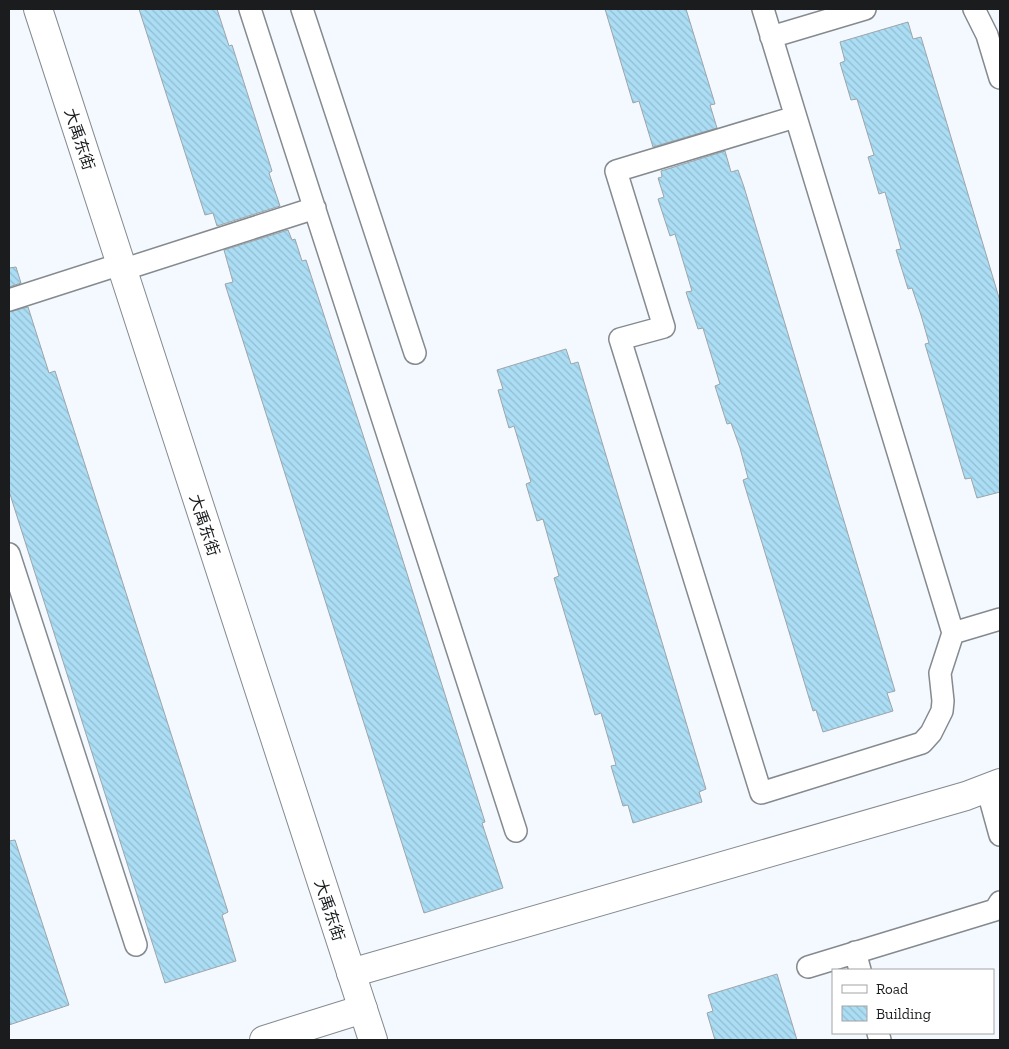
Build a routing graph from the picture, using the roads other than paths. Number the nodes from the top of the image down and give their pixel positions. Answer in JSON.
{"nodes":[{"id":1,"x":38,"y":9,"type":"edge"},
{"id":2,"x":250,"y":9,"type":"edge"},
{"id":3,"x":302,"y":9,"type":"edge"},
{"id":4,"x":762,"y":9,"type":"edge"},
{"id":5,"x":865,"y":9,"type":"edge"},
{"id":6,"x":974,"y":9,"type":"edge"},
{"id":7,"x":771,"y":38,"type":"junction"},
{"id":8,"x":1000,"y":78,"type":"edge"},
{"id":9,"x":796,"y":117,"type":"junction"},
{"id":10,"x":315,"y":208,"type":"junction"},
{"id":11,"x":122,"y":267,"type":"junction"},
{"id":12,"x":9,"y":300,"type":"edge"},
{"id":13,"x":415,"y":353,"type":"dead end"},
{"id":14,"x":9,"y":554,"type":"edge"},
{"id":15,"x":1000,"y":619,"type":"edge"},
{"id":16,"x":953,"y":633,"type":"junction"},
{"id":17,"x":994,"y":786,"type":"edge"},
{"id":18,"x":516,"y":831,"type":"dead end"},
{"id":19,"x":1000,"y":835,"type":"edge"},
{"id":20,"x":1000,"y":902,"type":"edge"},
{"id":21,"x":136,"y":945,"type":"dead end"},
{"id":22,"x":857,"y":961,"type":"edge"},
{"id":23,"x":808,"y":967,"type":"dead end"},
{"id":24,"x":351,"y":974,"type":"junction"},
{"id":25,"x":363,"y":1009,"type":"junction"},
{"id":26,"x":264,"y":1040,"type":"edge"},
{"id":27,"x":373,"y":1040,"type":"edge"}],
"edges":[{"from":1,"to":11,"type":"street","name":"大禹东街"},
{"from":2,"to":10,"type":"lane"},
{"from":3,"to":13,"type":"lane"},
{"from":4,"to":7,"type":"lane"},
{"from":5,"to":7,"type":"lane"},
{"from":6,"to":8,"type":"lane"},
{"from":7,"to":9,"type":"lane"},
{"from":9,"to":16,"type":"lane"},
{"from":9,"to":16,"type":"lane"},
{"from":10,"to":11,"type":"lane"},
{"from":10,"to":18,"type":"lane"},
{"from":11,"to":12,"type":"lane"},
{"from":11,"to":24,"type":"street","name":"大禹东街"},
{"from":14,"to":21,"type":"lane"},
{"from":15,"to":16,"type":"lane"},
{"from":17,"to":19,"type":"lane"},
{"from":17,"to":24,"type":"street"},
{"from":20,"to":22,"type":"lane"},
{"from":22,"to":23,"type":"lane"},
{"from":24,"to":25,"type":"street","name":"大禹东街"},
{"from":25,"to":26,"type":"street"},
{"from":25,"to":27,"type":"street","name":"大禹东街"}]}
